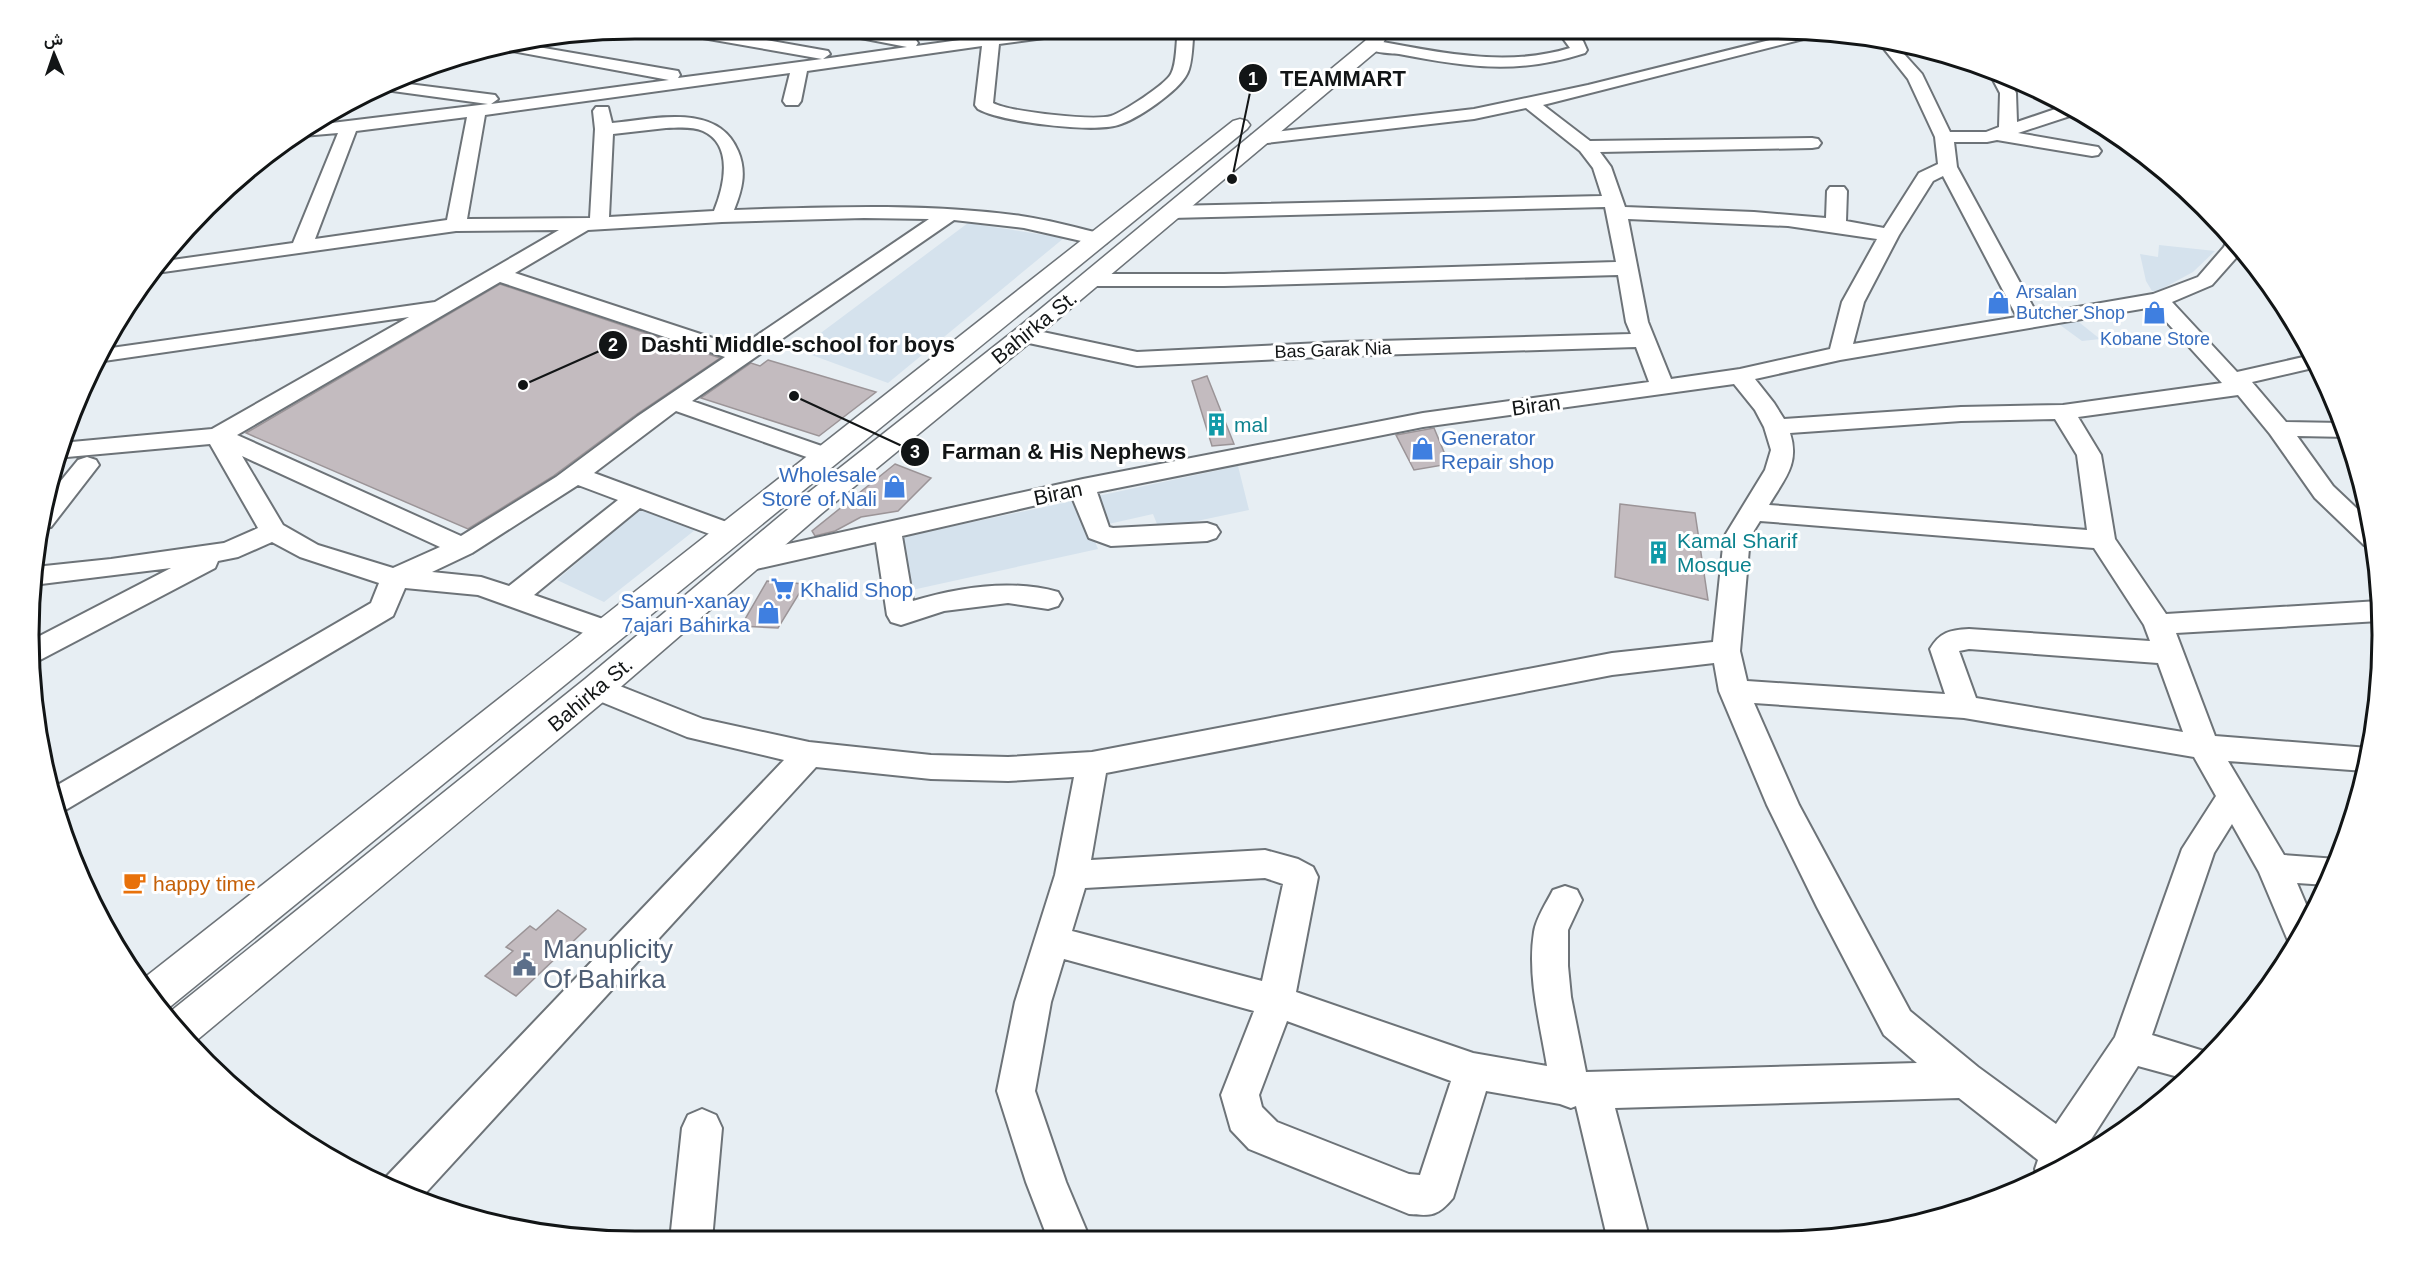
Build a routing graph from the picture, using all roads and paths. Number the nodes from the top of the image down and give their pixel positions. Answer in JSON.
{"nodes":[{"id":1,"x":740,"y":39,"type":"edge"},
{"id":2,"x":889,"y":39,"type":"edge"},
{"id":3,"x":1185,"y":39,"type":"edge"},
{"id":4,"x":1358,"y":39,"type":"edge"},
{"id":5,"x":1365,"y":39,"type":"edge"},
{"id":6,"x":1388,"y":39,"type":"edge"},
{"id":7,"x":1572,"y":39,"type":"edge"},
{"id":8,"x":1790,"y":39,"type":"edge"},
{"id":9,"x":992,"y":40,"type":"joint"},
{"id":10,"x":933,"y":48,"type":"junction"},
{"id":11,"x":523,"y":49,"type":"edge"},
{"id":12,"x":1892,"y":50,"type":"edge"},
{"id":13,"x":848,"y":59,"type":"junction"},
{"id":14,"x":800,"y":66,"type":"junction"},
{"id":15,"x":698,"y":80,"type":"junction"},
{"id":16,"x":2003,"y":84,"type":"edge"},
{"id":17,"x":399,"y":88,"type":"edge"},
{"id":18,"x":601,"y":94,"type":"junction"},
{"id":19,"x":792,"y":101,"type":"dead end"},
{"id":20,"x":1530,"y":103,"type":"junction"},
{"id":21,"x":532,"y":104,"type":"junction"},
{"id":22,"x":477,"y":111,"type":"junction"},
{"id":23,"x":2066,"y":115,"type":"edge"},
{"id":24,"x":349,"y":127,"type":"junction"},
{"id":25,"x":604,"y":129,"type":"junction"},
{"id":26,"x":318,"y":131,"type":"edge"},
{"id":27,"x":2002,"y":133,"type":"junction"},
{"id":28,"x":1944,"y":137,"type":"junction"},
{"id":29,"x":1258,"y":139,"type":"junction"},
{"id":30,"x":1812,"y":143,"type":"dead end"},
{"id":31,"x":1586,"y":147,"type":"junction"},
{"id":32,"x":2092,"y":151,"type":"dead end"},
{"id":33,"x":1948,"y":167,"type":"junction"},
{"id":34,"x":1837,"y":191,"type":"dead end"},
{"id":35,"x":1616,"y":207,"type":"junction"},
{"id":36,"x":1172,"y":212,"type":"junction"},
{"id":37,"x":950,"y":214,"type":"junction"},
{"id":38,"x":722,"y":216,"type":"junction"},
{"id":39,"x":591,"y":224,"type":"junction"},
{"id":40,"x":456,"y":225,"type":"junction"},
{"id":41,"x":1836,"y":225,"type":"junction"},
{"id":42,"x":1889,"y":235,"type":"junction"},
{"id":43,"x":1099,"y":239,"type":"junction"},
{"id":44,"x":302,"y":246,"type":"junction"},
{"id":45,"x":2231,"y":251,"type":"edge"},
{"id":46,"x":166,"y":267,"type":"edge"},
{"id":47,"x":1628,"y":268,"type":"junction"},
{"id":48,"x":498,"y":274,"type":"junction"},
{"id":49,"x":1090,"y":280,"type":"junction"},
{"id":50,"x":2158,"y":300,"type":"junction"},
{"id":51,"x":444,"y":305,"type":"junction"},
{"id":52,"x":2031,"y":322,"type":"junction"},
{"id":53,"x":1024,"y":335,"type":"junction"},
{"id":54,"x":1644,"y":340,"type":"junction"},
{"id":55,"x":1840,"y":353,"type":"junction"},
{"id":56,"x":109,"y":355,"type":"edge"},
{"id":57,"x":742,"y":355,"type":"junction"},
{"id":58,"x":2307,"y":363,"type":"edge"},
{"id":59,"x":1740,"y":376,"type":"junction"},
{"id":60,"x":2238,"y":384,"type":"junction"},
{"id":61,"x":1663,"y":387,"type":"junction"},
{"id":62,"x":674,"y":402,"type":"junction"},
{"id":63,"x":2063,"y":412,"type":"junction"},
{"id":64,"x":1776,"y":427,"type":"junction"},
{"id":65,"x":2279,"y":429,"type":"junction"},
{"id":66,"x":2335,"y":430,"type":"edge"},
{"id":67,"x":218,"y":436,"type":"junction"},
{"id":68,"x":69,"y":450,"type":"edge"},
{"id":69,"x":827,"y":456,"type":"junction"},
{"id":70,"x":87,"y":465,"type":"dead end"},
{"id":71,"x":575,"y":476,"type":"junction"},
{"id":72,"x":1083,"y":488,"type":"junction"},
{"id":73,"x":776,"y":495,"type":"junction"},
{"id":74,"x":637,"y":498,"type":"junction"},
{"id":75,"x":810,"y":507,"type":"junction"},
{"id":76,"x":53,"y":508,"type":"edge"},
{"id":77,"x":1750,"y":512,"type":"junction"},
{"id":78,"x":2363,"y":529,"type":"edge"},
{"id":79,"x":273,"y":531,"type":"junction"},
{"id":80,"x":1207,"y":532,"type":"dead end"},
{"id":81,"x":731,"y":533,"type":"junction"},
{"id":82,"x":888,"y":533,"type":"junction"},
{"id":83,"x":2102,"y":540,"type":"junction"},
{"id":84,"x":463,"y":547,"type":"junction"},
{"id":85,"x":229,"y":550,"type":"junction"},
{"id":86,"x":747,"y":562,"type":"junction"},
{"id":87,"x":42,"y":575,"type":"edge"},
{"id":88,"x":395,"y":578,"type":"junction"},
{"id":89,"x":513,"y":597,"type":"junction"},
{"id":90,"x":1048,"y":599,"type":"dead end"},
{"id":91,"x":2371,"y":611,"type":"edge"},
{"id":92,"x":2158,"y":624,"type":"junction"},
{"id":93,"x":610,"y":632,"type":"junction"},
{"id":94,"x":39,"y":648,"type":"edge"},
{"id":95,"x":1726,"y":651,"type":"junction"},
{"id":96,"x":2168,"y":652,"type":"junction"},
{"id":97,"x":597,"y":688,"type":"junction"},
{"id":98,"x":1734,"y":692,"type":"junction"},
{"id":99,"x":1964,"y":707,"type":"junction"},
{"id":100,"x":2204,"y":747,"type":"junction"},
{"id":101,"x":808,"y":754,"type":"junction"},
{"id":102,"x":2359,"y":758,"type":"edge"},
{"id":103,"x":1092,"y":764,"type":"junction"},
{"id":104,"x":2232,"y":797,"type":"junction"},
{"id":105,"x":62,"y":798,"type":"edge"},
{"id":106,"x":2274,"y":868,"type":"junction"},
{"id":107,"x":2324,"y":871,"type":"edge"},
{"id":108,"x":1072,"y":875,"type":"junction"},
{"id":109,"x":1565,"y":900,"type":"dead end"},
{"id":110,"x":2297,"y":923,"type":"edge"},
{"id":111,"x":1053,"y":941,"type":"junction"},
{"id":112,"x":158,"y":992,"type":"edge"},
{"id":113,"x":1275,"y":1001,"type":"junction"},
{"id":114,"x":185,"y":1025,"type":"edge"},
{"id":115,"x":2130,"y":1046,"type":"junction"},
{"id":116,"x":2190,"y":1063,"type":"edge"},
{"id":117,"x":1473,"y":1071,"type":"junction"},
{"id":118,"x":1965,"y":1080,"type":"junction"},
{"id":119,"x":1581,"y":1090,"type":"junction"},
{"id":120,"x":702,"y":1128,"type":"dead end"},
{"id":121,"x":2068,"y":1155,"type":"edge"},
{"id":122,"x":2061,"y":1158,"type":"edge"},
{"id":123,"x":405,"y":1185,"type":"edge"},
{"id":124,"x":693,"y":1231,"type":"edge"},
{"id":125,"x":1066,"y":1231,"type":"edge"},
{"id":126,"x":1626,"y":1231,"type":"edge"}],
"edges":[{"from":1,"to":13,"type":"street"},
{"from":2,"to":10,"type":"street"},
{"from":3,"to":9,"type":"street"},
{"from":4,"to":43,"type":"main road","name":"Bahirka St."},
{"from":5,"to":29,"type":"main road","name":"Bahirka St."},
{"from":6,"to":7,"type":"street"},
{"from":8,"to":20,"type":"street"},
{"from":9,"to":10,"type":"street"},
{"from":10,"to":13,"type":"street"},
{"from":11,"to":15,"type":"street"},
{"from":12,"to":28,"type":"street"},
{"from":13,"to":14,"type":"street"},
{"from":14,"to":15,"type":"street"},
{"from":14,"to":19,"type":"street"},
{"from":15,"to":18,"type":"street"},
{"from":16,"to":27,"type":"street"},
{"from":17,"to":21,"type":"street"},
{"from":18,"to":21,"type":"street"},
{"from":18,"to":25,"type":"street"},
{"from":20,"to":29,"type":"street"},
{"from":20,"to":31,"type":"street"},
{"from":21,"to":22,"type":"street"},
{"from":22,"to":24,"type":"street"},
{"from":22,"to":40,"type":"street"},
{"from":23,"to":27,"type":"street"},
{"from":24,"to":26,"type":"street"},
{"from":24,"to":44,"type":"street"},
{"from":25,"to":38,"type":"street"},
{"from":25,"to":39,"type":"street"},
{"from":27,"to":28,"type":"street"},
{"from":27,"to":32,"type":"street"},
{"from":28,"to":33,"type":"street"},
{"from":29,"to":36,"type":"main road","name":"Bahirka St."},
{"from":30,"to":31,"type":"street"},
{"from":31,"to":35,"type":"street"},
{"from":33,"to":42,"type":"street"},
{"from":33,"to":52,"type":"street"},
{"from":34,"to":41,"type":"street"},
{"from":35,"to":36,"type":"street"},
{"from":35,"to":41,"type":"street"},
{"from":35,"to":47,"type":"street"},
{"from":36,"to":49,"type":"main road","name":"Bahirka St."},
{"from":37,"to":38,"type":"street"},
{"from":37,"to":43,"type":"street"},
{"from":37,"to":57,"type":"street"},
{"from":38,"to":39,"type":"street"},
{"from":39,"to":40,"type":"street"},
{"from":39,"to":48,"type":"street"},
{"from":40,"to":44,"type":"street"},
{"from":41,"to":42,"type":"street"},
{"from":42,"to":55,"type":"street"},
{"from":43,"to":69,"type":"main road","name":"Bahirka St."},
{"from":44,"to":46,"type":"street"},
{"from":45,"to":50,"type":"street","name":"Biran"},
{"from":47,"to":49,"type":"street"},
{"from":47,"to":54,"type":"street"},
{"from":48,"to":51,"type":"street"},
{"from":48,"to":57,"type":"street"},
{"from":49,"to":53,"type":"main road","name":"Bahirka St."},
{"from":50,"to":52,"type":"street","name":"Biran"},
{"from":50,"to":60,"type":"street"},
{"from":51,"to":56,"type":"street"},
{"from":51,"to":67,"type":"street"},
{"from":52,"to":55,"type":"street","name":"Biran"},
{"from":53,"to":54,"type":"street","name":"Bas Garak Nia"},
{"from":53,"to":75,"type":"main road","name":"Bahirka St."},
{"from":54,"to":61,"type":"street"},
{"from":55,"to":59,"type":"street","name":"Biran"},
{"from":57,"to":62,"type":"street"},
{"from":58,"to":60,"type":"street"},
{"from":59,"to":61,"type":"street","name":"Biran"},
{"from":59,"to":64,"type":"street"},
{"from":60,"to":63,"type":"street"},
{"from":60,"to":65,"type":"street"},
{"from":61,"to":72,"type":"street","name":"Biran"},
{"from":62,"to":69,"type":"street"},
{"from":62,"to":71,"type":"street"},
{"from":63,"to":64,"type":"street"},
{"from":63,"to":83,"type":"street"},
{"from":64,"to":77,"type":"street"},
{"from":65,"to":66,"type":"street"},
{"from":65,"to":78,"type":"street"},
{"from":67,"to":68,"type":"street"},
{"from":67,"to":79,"type":"street"},
{"from":67,"to":84,"type":"street"},
{"from":69,"to":73,"type":"main road","name":"Bahirka St."},
{"from":70,"to":76,"type":"street"},
{"from":71,"to":74,"type":"street"},
{"from":71,"to":84,"type":"street"},
{"from":72,"to":80,"type":"street"},
{"from":72,"to":82,"type":"street","name":"Biran"},
{"from":73,"to":75,"type":"main road"},
{"from":73,"to":81,"type":"main road","name":"Bahirka St."},
{"from":74,"to":81,"type":"street"},
{"from":74,"to":89,"type":"street"},
{"from":75,"to":86,"type":"main road","name":"Bahirka St."},
{"from":77,"to":83,"type":"street"},
{"from":77,"to":95,"type":"street"},
{"from":79,"to":85,"type":"street"},
{"from":79,"to":88,"type":"street"},
{"from":81,"to":93,"type":"main road","name":"Bahirka St."},
{"from":82,"to":86,"type":"street","name":"Biran"},
{"from":82,"to":90,"type":"street"},
{"from":83,"to":92,"type":"street"},
{"from":84,"to":88,"type":"street"},
{"from":85,"to":87,"type":"street"},
{"from":85,"to":94,"type":"street"},
{"from":86,"to":97,"type":"main road","name":"Bahirka St."},
{"from":88,"to":89,"type":"street"},
{"from":88,"to":105,"type":"street"},
{"from":89,"to":93,"type":"street"},
{"from":91,"to":92,"type":"street"},
{"from":92,"to":96,"type":"street"},
{"from":93,"to":112,"type":"main road","name":"Bahirka St."},
{"from":95,"to":98,"type":"street"},
{"from":95,"to":103,"type":"street"},
{"from":96,"to":99,"type":"street"},
{"from":96,"to":100,"type":"street"},
{"from":97,"to":101,"type":"street"},
{"from":97,"to":114,"type":"main road","name":"Bahirka St."},
{"from":98,"to":99,"type":"street"},
{"from":98,"to":118,"type":"street"},
{"from":99,"to":100,"type":"street"},
{"from":100,"to":102,"type":"street"},
{"from":100,"to":104,"type":"street"},
{"from":101,"to":103,"type":"street"},
{"from":101,"to":123,"type":"street"},
{"from":103,"to":108,"type":"street"},
{"from":104,"to":106,"type":"street"},
{"from":104,"to":115,"type":"street"},
{"from":106,"to":107,"type":"street"},
{"from":106,"to":110,"type":"street"},
{"from":108,"to":111,"type":"street"},
{"from":108,"to":113,"type":"street"},
{"from":109,"to":119,"type":"street"},
{"from":111,"to":113,"type":"street"},
{"from":111,"to":125,"type":"street"},
{"from":113,"to":117,"type":"street"},
{"from":113,"to":117,"type":"street"},
{"from":115,"to":116,"type":"street"},
{"from":115,"to":121,"type":"street"},
{"from":117,"to":119,"type":"street"},
{"from":118,"to":119,"type":"street"},
{"from":118,"to":122,"type":"street"},
{"from":119,"to":126,"type":"street"},
{"from":120,"to":124,"type":"street"}]}
